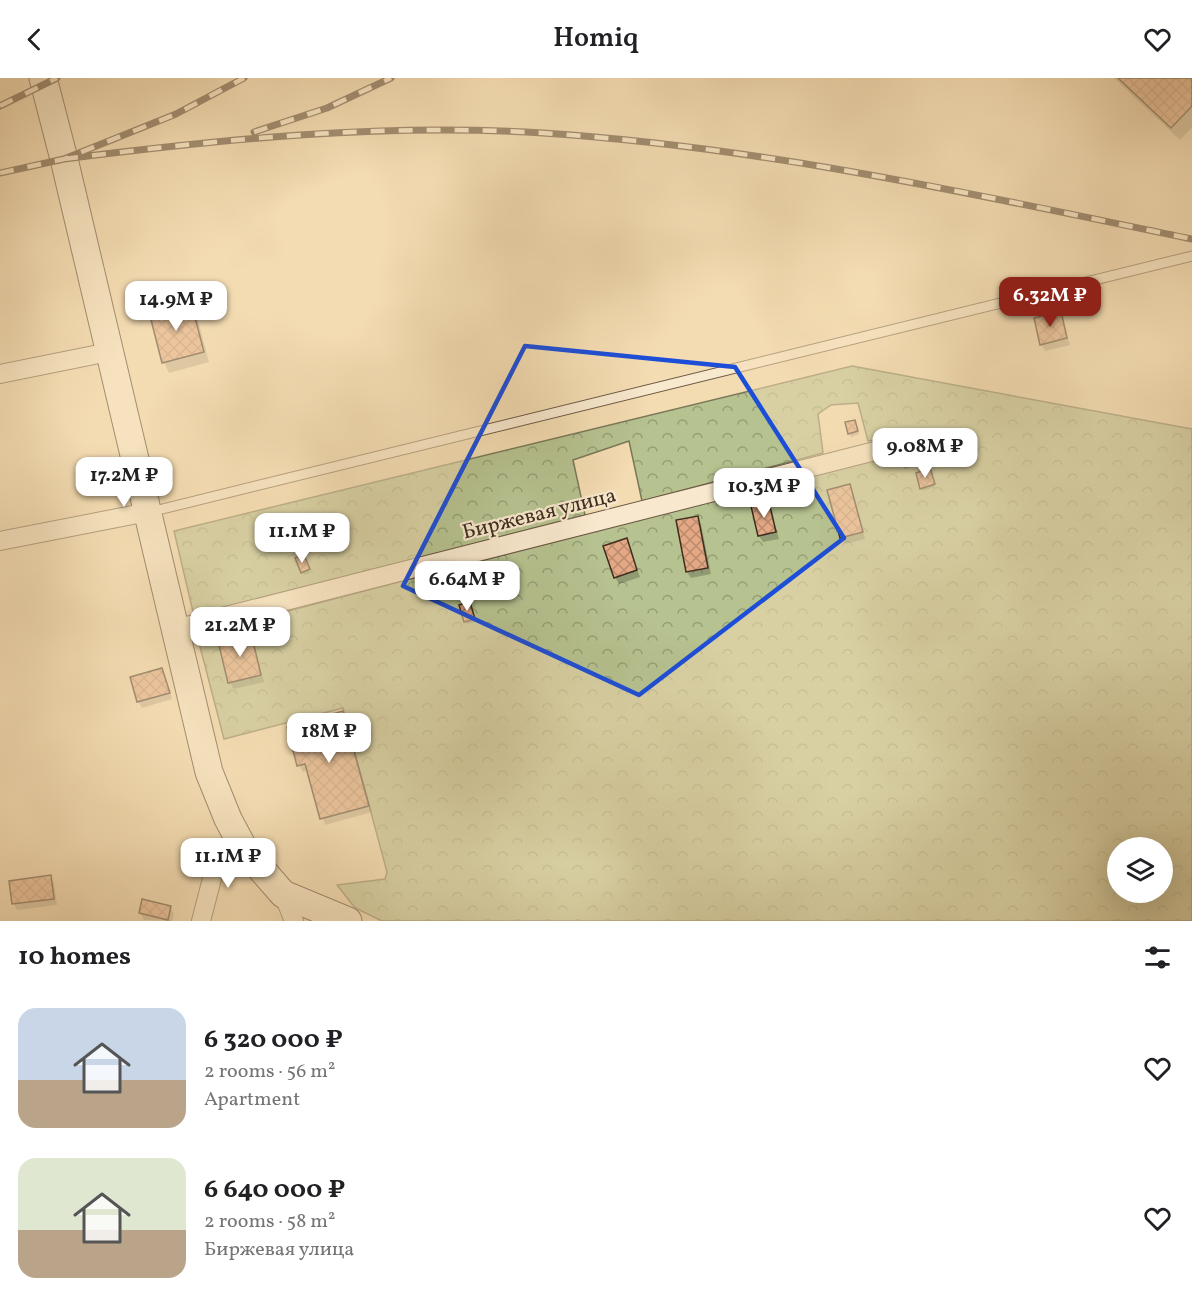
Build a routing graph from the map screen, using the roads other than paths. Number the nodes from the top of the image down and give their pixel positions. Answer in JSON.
{"nodes":[{"id":1,"x":43,"y":78,"type":"edge"},
{"id":2,"x":1192,"y":256,"type":"edge"},
{"id":3,"x":109,"y":352,"type":"junction"},
{"id":4,"x":0,"y":374,"type":"edge"},
{"id":5,"x":879,"y":450,"type":"dead end"},
{"id":6,"x":148,"y":512,"type":"junction"},
{"id":7,"x":0,"y":541,"type":"edge"},
{"id":8,"x":175,"y":629,"type":"junction"},
{"id":9,"x":244,"y":849,"type":"junction"},
{"id":10,"x":283,"y":894,"type":"junction"},
{"id":11,"x":201,"y":921,"type":"edge"},
{"id":12,"x":294,"y":921,"type":"edge"},
{"id":13,"x":348,"y":921,"type":"edge"}],
"edges":[{"from":1,"to":3,"type":"main road"},
{"from":2,"to":6,"type":"lane"},
{"from":3,"to":4,"type":"street"},
{"from":3,"to":6,"type":"main road"},
{"from":5,"to":8,"type":"street","name":"Биржевая улица"},
{"from":6,"to":7,"type":"street"},
{"from":6,"to":8,"type":"main road"},
{"from":8,"to":9,"type":"main road"},
{"from":9,"to":10,"type":"main road"},
{"from":9,"to":11,"type":"street"},
{"from":10,"to":12,"type":"street"},
{"from":10,"to":13,"type":"main road"}]}
